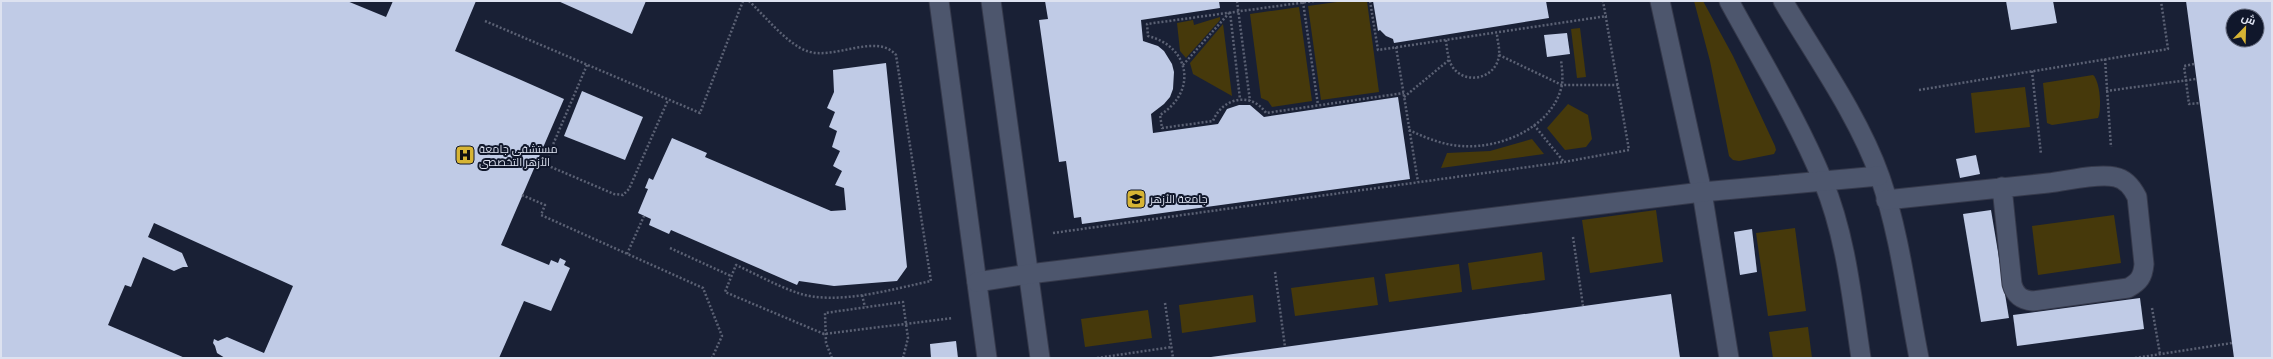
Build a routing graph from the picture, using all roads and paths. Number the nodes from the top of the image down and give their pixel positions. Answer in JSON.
{"nodes":[{"id":1,"x":744,"y":1,"type":"edge"},
{"id":2,"x":749,"y":1,"type":"edge"},
{"id":3,"x":939,"y":1,"type":"edge"},
{"id":4,"x":991,"y":1,"type":"edge"},
{"id":5,"x":1236,"y":1,"type":"edge"},
{"id":6,"x":1287,"y":1,"type":"edge"},
{"id":7,"x":1314,"y":1,"type":"edge"},
{"id":8,"x":1370,"y":1,"type":"edge"},
{"id":9,"x":1603,"y":1,"type":"edge"},
{"id":10,"x":1660,"y":1,"type":"edge"},
{"id":11,"x":1729,"y":1,"type":"edge"},
{"id":12,"x":1782,"y":1,"type":"edge"},
{"id":13,"x":2161,"y":1,"type":"edge"},
{"id":14,"x":1303,"y":2,"type":"junction"},
{"id":15,"x":1287,"y":5,"type":"junction"},
{"id":16,"x":1238,"y":11,"type":"junction"},
{"id":17,"x":1230,"y":12,"type":"junction"},
{"id":18,"x":1607,"y":16,"type":"junction"},
{"id":19,"x":485,"y":21,"type":"dead end"},
{"id":20,"x":1497,"y":33,"type":"junction"},
{"id":21,"x":1446,"y":40,"type":"junction"},
{"id":22,"x":1396,"y":47,"type":"junction"},
{"id":23,"x":1499,"y":55,"type":"junction"},
{"id":24,"x":2105,"y":59,"type":"junction"},
{"id":25,"x":1449,"y":60,"type":"junction"},
{"id":26,"x":1561,"y":60,"type":"dead end"},
{"id":27,"x":2194,"y":64,"type":"dead end"},
{"id":28,"x":587,"y":65,"type":"junction"},
{"id":29,"x":1183,"y":65,"type":"junction"},
{"id":30,"x":2032,"y":71,"type":"junction"},
{"id":31,"x":2196,"y":79,"type":"dead end"},
{"id":32,"x":2186,"y":80,"type":"junction"},
{"id":33,"x":1562,"y":85,"type":"junction"},
{"id":34,"x":1618,"y":85,"type":"junction"},
{"id":35,"x":1919,"y":90,"type":"dead end"},
{"id":36,"x":2106,"y":91,"type":"junction"},
{"id":37,"x":1404,"y":93,"type":"junction"},
{"id":38,"x":1404,"y":97,"type":"junction"},
{"id":39,"x":1240,"y":99,"type":"junction"},
{"id":40,"x":668,"y":100,"type":"junction"},
{"id":41,"x":1250,"y":101,"type":"junction"},
{"id":42,"x":2200,"y":103,"type":"dead end"},
{"id":43,"x":1318,"y":105,"type":"junction"},
{"id":44,"x":1534,"y":125,"type":"junction"},
{"id":45,"x":1409,"y":130,"type":"junction"},
{"id":46,"x":1564,"y":162,"type":"junction"},
{"id":47,"x":1879,"y":176,"type":"junction"},
{"id":48,"x":2113,"y":176,"type":"junction"},
{"id":49,"x":1823,"y":181,"type":"junction"},
{"id":50,"x":1418,"y":182,"type":"junction"},
{"id":51,"x":2044,"y":183,"type":"junction"},
{"id":52,"x":2002,"y":187,"type":"junction"},
{"id":53,"x":1702,"y":192,"type":"junction"},
{"id":54,"x":522,"y":195,"type":"dead end"},
{"id":55,"x":1886,"y":200,"type":"junction"},
{"id":56,"x":1569,"y":209,"type":"junction"},
{"id":57,"x":644,"y":216,"type":"dead end"},
{"id":58,"x":1023,"y":237,"type":"junction"},
{"id":59,"x":1271,"y":245,"type":"junction"},
{"id":60,"x":670,"y":248,"type":"dead end"},
{"id":61,"x":627,"y":254,"type":"junction"},
{"id":62,"x":1029,"y":274,"type":"junction"},
{"id":63,"x":2143,"y":274,"type":"junction"},
{"id":64,"x":731,"y":276,"type":"junction"},
{"id":65,"x":977,"y":282,"type":"junction"},
{"id":66,"x":862,"y":295,"type":"junction"},
{"id":67,"x":1166,"y":303,"type":"dead end"},
{"id":68,"x":1582,"y":306,"type":"dead end"},
{"id":69,"x":865,"y":307,"type":"junction"},
{"id":70,"x":981,"y":315,"type":"junction"},
{"id":71,"x":908,"y":324,"type":"junction"},
{"id":72,"x":824,"y":334,"type":"junction"},
{"id":73,"x":2232,"y":342,"type":"dead end"},
{"id":74,"x":1172,"y":347,"type":"junction"},
{"id":75,"x":1285,"y":347,"type":"dead end"},
{"id":76,"x":2160,"y":354,"type":"junction"},
{"id":77,"x":712,"y":358,"type":"edge"},
{"id":78,"x":832,"y":358,"type":"edge"},
{"id":79,"x":903,"y":358,"type":"edge"},
{"id":80,"x":987,"y":358,"type":"edge"},
{"id":81,"x":1040,"y":358,"type":"edge"},
{"id":82,"x":1097,"y":358,"type":"edge"},
{"id":83,"x":1173,"y":358,"type":"edge"},
{"id":84,"x":1729,"y":358,"type":"edge"},
{"id":85,"x":1861,"y":358,"type":"edge"},
{"id":86,"x":1919,"y":358,"type":"edge"},
{"id":87,"x":2135,"y":358,"type":"edge"}],
"edges":[{"from":1,"to":40,"type":"path"},
{"from":2,"to":66,"type":"path"},
{"from":3,"to":65,"type":"lane"},
{"from":4,"to":58,"type":"lane"},
{"from":5,"to":16,"type":"path"},
{"from":6,"to":15,"type":"path"},
{"from":7,"to":14,"type":"path"},
{"from":8,"to":22,"type":"path"},
{"from":9,"to":18,"type":"path"},
{"from":10,"to":53,"type":"lane"},
{"from":11,"to":49,"type":"lane"},
{"from":12,"to":47,"type":"lane"},
{"from":13,"to":24,"type":"path"},
{"from":14,"to":15,"type":"path"},
{"from":14,"to":43,"type":"path"},
{"from":15,"to":16,"type":"path"},
{"from":16,"to":17,"type":"path"},
{"from":16,"to":41,"type":"path"},
{"from":17,"to":29,"type":"path"},
{"from":17,"to":29,"type":"path"},
{"from":17,"to":39,"type":"path"},
{"from":18,"to":20,"type":"path"},
{"from":18,"to":34,"type":"path"},
{"from":19,"to":28,"type":"path"},
{"from":20,"to":21,"type":"path"},
{"from":20,"to":23,"type":"path"},
{"from":21,"to":22,"type":"path"},
{"from":21,"to":25,"type":"path"},
{"from":22,"to":37,"type":"path"},
{"from":23,"to":25,"type":"path"},
{"from":23,"to":33,"type":"path"},
{"from":24,"to":30,"type":"path"},
{"from":24,"to":36,"type":"path"},
{"from":25,"to":38,"type":"path"},
{"from":26,"to":33,"type":"path"},
{"from":27,"to":32,"type":"path"},
{"from":28,"to":40,"type":"path"},
{"from":28,"to":40,"type":"path"},
{"from":29,"to":39,"type":"path"},
{"from":30,"to":35,"type":"path"},
{"from":30,"to":51,"type":"path"},
{"from":31,"to":32,"type":"path"},
{"from":32,"to":36,"type":"path"},
{"from":32,"to":42,"type":"path"},
{"from":33,"to":34,"type":"path"},
{"from":33,"to":44,"type":"path"},
{"from":34,"to":46,"type":"path"},
{"from":36,"to":48,"type":"path"},
{"from":37,"to":38,"type":"path"},
{"from":37,"to":43,"type":"path"},
{"from":38,"to":45,"type":"path"},
{"from":39,"to":41,"type":"path"},
{"from":41,"to":43,"type":"path"},
{"from":44,"to":45,"type":"path"},
{"from":44,"to":46,"type":"path"},
{"from":45,"to":50,"type":"path"},
{"from":46,"to":50,"type":"path"},
{"from":47,"to":49,"type":"lane"},
{"from":47,"to":55,"type":"lane"},
{"from":48,"to":51,"type":"lane"},
{"from":48,"to":63,"type":"lane"},
{"from":49,"to":53,"type":"lane"},
{"from":49,"to":85,"type":"lane"},
{"from":50,"to":58,"type":"path"},
{"from":51,"to":52,"type":"lane"},
{"from":52,"to":55,"type":"lane"},
{"from":52,"to":63,"type":"lane"},
{"from":53,"to":56,"type":"lane"},
{"from":53,"to":84,"type":"lane"},
{"from":54,"to":61,"type":"path"},
{"from":55,"to":86,"type":"lane"},
{"from":56,"to":59,"type":"lane"},
{"from":56,"to":68,"type":"path"},
{"from":57,"to":61,"type":"path"},
{"from":58,"to":62,"type":"lane"},
{"from":59,"to":62,"type":"lane"},
{"from":59,"to":75,"type":"path"},
{"from":60,"to":64,"type":"path"},
{"from":61,"to":77,"type":"path"},
{"from":62,"to":65,"type":"lane"},
{"from":62,"to":81,"type":"lane"},
{"from":63,"to":76,"type":"path"},
{"from":64,"to":66,"type":"path"},
{"from":64,"to":72,"type":"path"},
{"from":65,"to":70,"type":"lane"},
{"from":66,"to":69,"type":"path"},
{"from":67,"to":74,"type":"path"},
{"from":69,"to":71,"type":"path"},
{"from":69,"to":72,"type":"path"},
{"from":70,"to":71,"type":"path"},
{"from":70,"to":80,"type":"lane"},
{"from":71,"to":72,"type":"path"},
{"from":71,"to":79,"type":"path"},
{"from":72,"to":78,"type":"path"},
{"from":73,"to":76,"type":"path"},
{"from":74,"to":82,"type":"path"},
{"from":74,"to":83,"type":"path"},
{"from":76,"to":87,"type":"path"}]}
